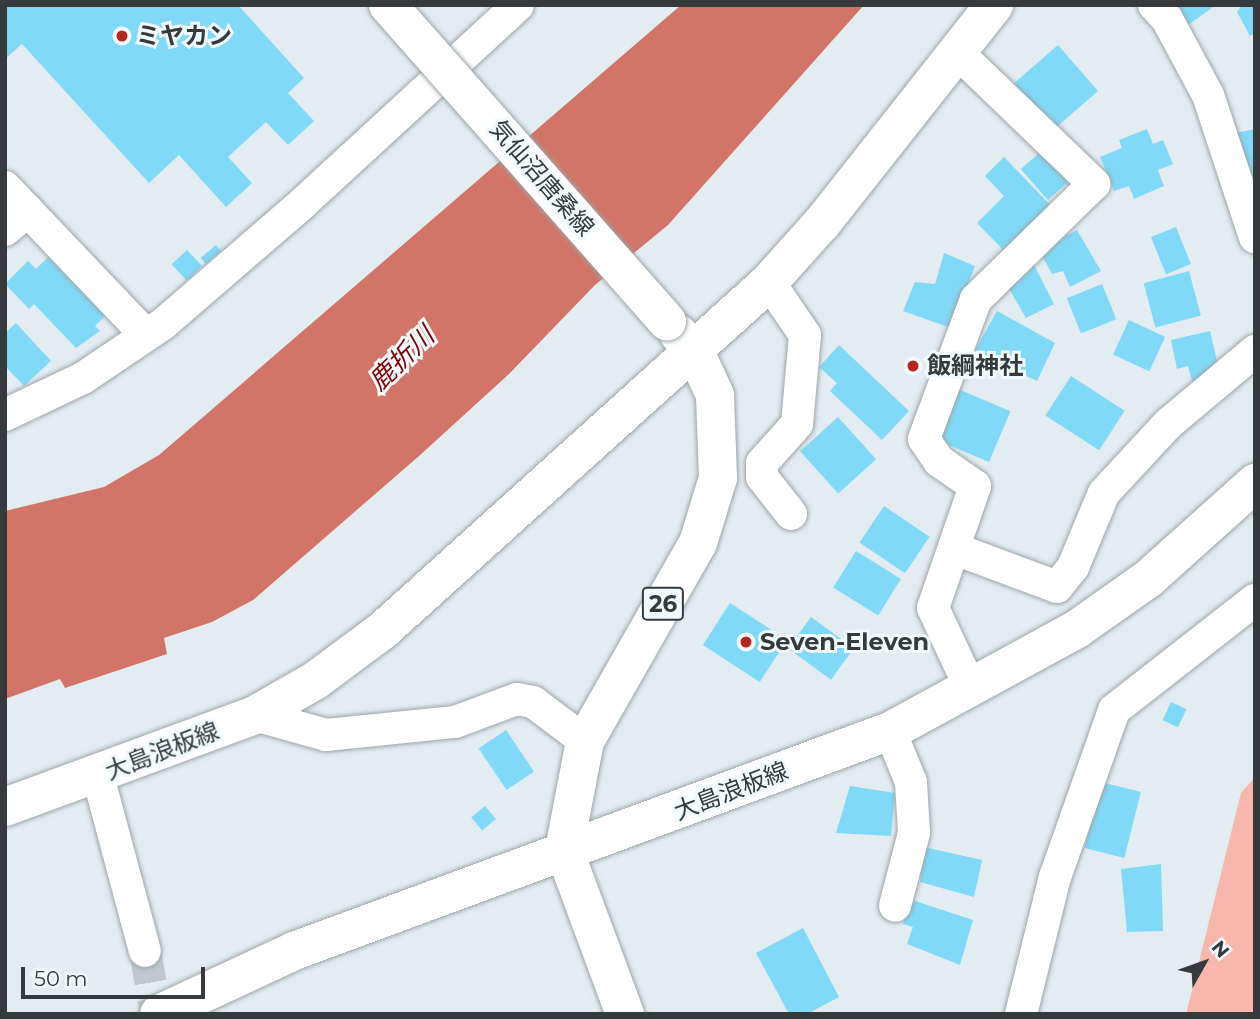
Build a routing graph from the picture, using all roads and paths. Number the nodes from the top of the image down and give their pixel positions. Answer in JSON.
{"nodes":[{"id":1,"x":388,"y":5,"type":"edge"},
{"id":2,"x":517,"y":5,"type":"edge"},
{"id":3,"x":994,"y":5,"type":"edge"},
{"id":4,"x":1154,"y":5,"type":"edge"},
{"id":5,"x":956,"y":51,"type":"junction"},
{"id":6,"x":5,"y":187,"type":"edge"},
{"id":7,"x":17,"y":220,"type":"edge"},
{"id":8,"x":1255,"y":237,"type":"edge"},
{"id":9,"x":769,"y":282,"type":"junction"},
{"id":10,"x":146,"y":335,"type":"junction"},
{"id":11,"x":1255,"y":351,"type":"edge"},
{"id":12,"x":695,"y":352,"type":"junction"},
{"id":13,"x":5,"y":415,"type":"edge"},
{"id":14,"x":1255,"y":483,"type":"edge"},
{"id":15,"x":791,"y":514,"type":"dead end"},
{"id":16,"x":955,"y":549,"type":"junction"},
{"id":17,"x":1255,"y":600,"type":"edge"},
{"id":18,"x":971,"y":689,"type":"junction"},
{"id":19,"x":255,"y":715,"type":"junction"},
{"id":20,"x":890,"y":731,"type":"junction"},
{"id":21,"x":585,"y":741,"type":"junction"},
{"id":22,"x":98,"y":776,"type":"junction"},
{"id":23,"x":5,"y":807,"type":"edge"},
{"id":24,"x":564,"y":850,"type":"junction"},
{"id":25,"x":895,"y":905,"type":"dead end"},
{"id":26,"x":145,"y":951,"type":"tunnel mouth"},
{"id":27,"x":159,"y":1014,"type":"edge"},
{"id":28,"x":625,"y":1014,"type":"edge"},
{"id":29,"x":1021,"y":1014,"type":"edge"}],
"edges":[{"from":1,"to":12,"type":"main road","name":"気仙沼唐桑線","number":"26","bridge":true},
{"from":2,"to":10,"type":"street"},
{"from":3,"to":5,"type":"main road"},
{"from":4,"to":8,"type":"street"},
{"from":5,"to":9,"type":"main road"},
{"from":5,"to":16,"type":"street"},
{"from":6,"to":7,"type":"street"},
{"from":7,"to":10,"type":"street"},
{"from":9,"to":12,"type":"main road"},
{"from":9,"to":15,"type":"street"},
{"from":10,"to":13,"type":"street"},
{"from":11,"to":16,"type":"street"},
{"from":12,"to":19,"type":"main road","name":"大島浪板線"},
{"from":12,"to":21,"type":"main road","name":"気仙沼唐桑線","number":"26"},
{"from":14,"to":18,"type":"main road","name":"大島浪板線"},
{"from":16,"to":18,"type":"street"},
{"from":17,"to":29,"type":"street"},
{"from":18,"to":20,"type":"main road","name":"大島浪板線"},
{"from":19,"to":21,"type":"street"},
{"from":19,"to":22,"type":"main road","name":"大島浪板線"},
{"from":20,"to":24,"type":"main road","name":"大島浪板線"},
{"from":20,"to":25,"type":"street"},
{"from":21,"to":24,"type":"main road","name":"気仙沼唐桑線","number":"26"},
{"from":22,"to":23,"type":"main road","name":"大島浪板線"},
{"from":22,"to":26,"type":"street"},
{"from":24,"to":27,"type":"main road","name":"大島浪板線"},
{"from":24,"to":28,"type":"main road"}]}
